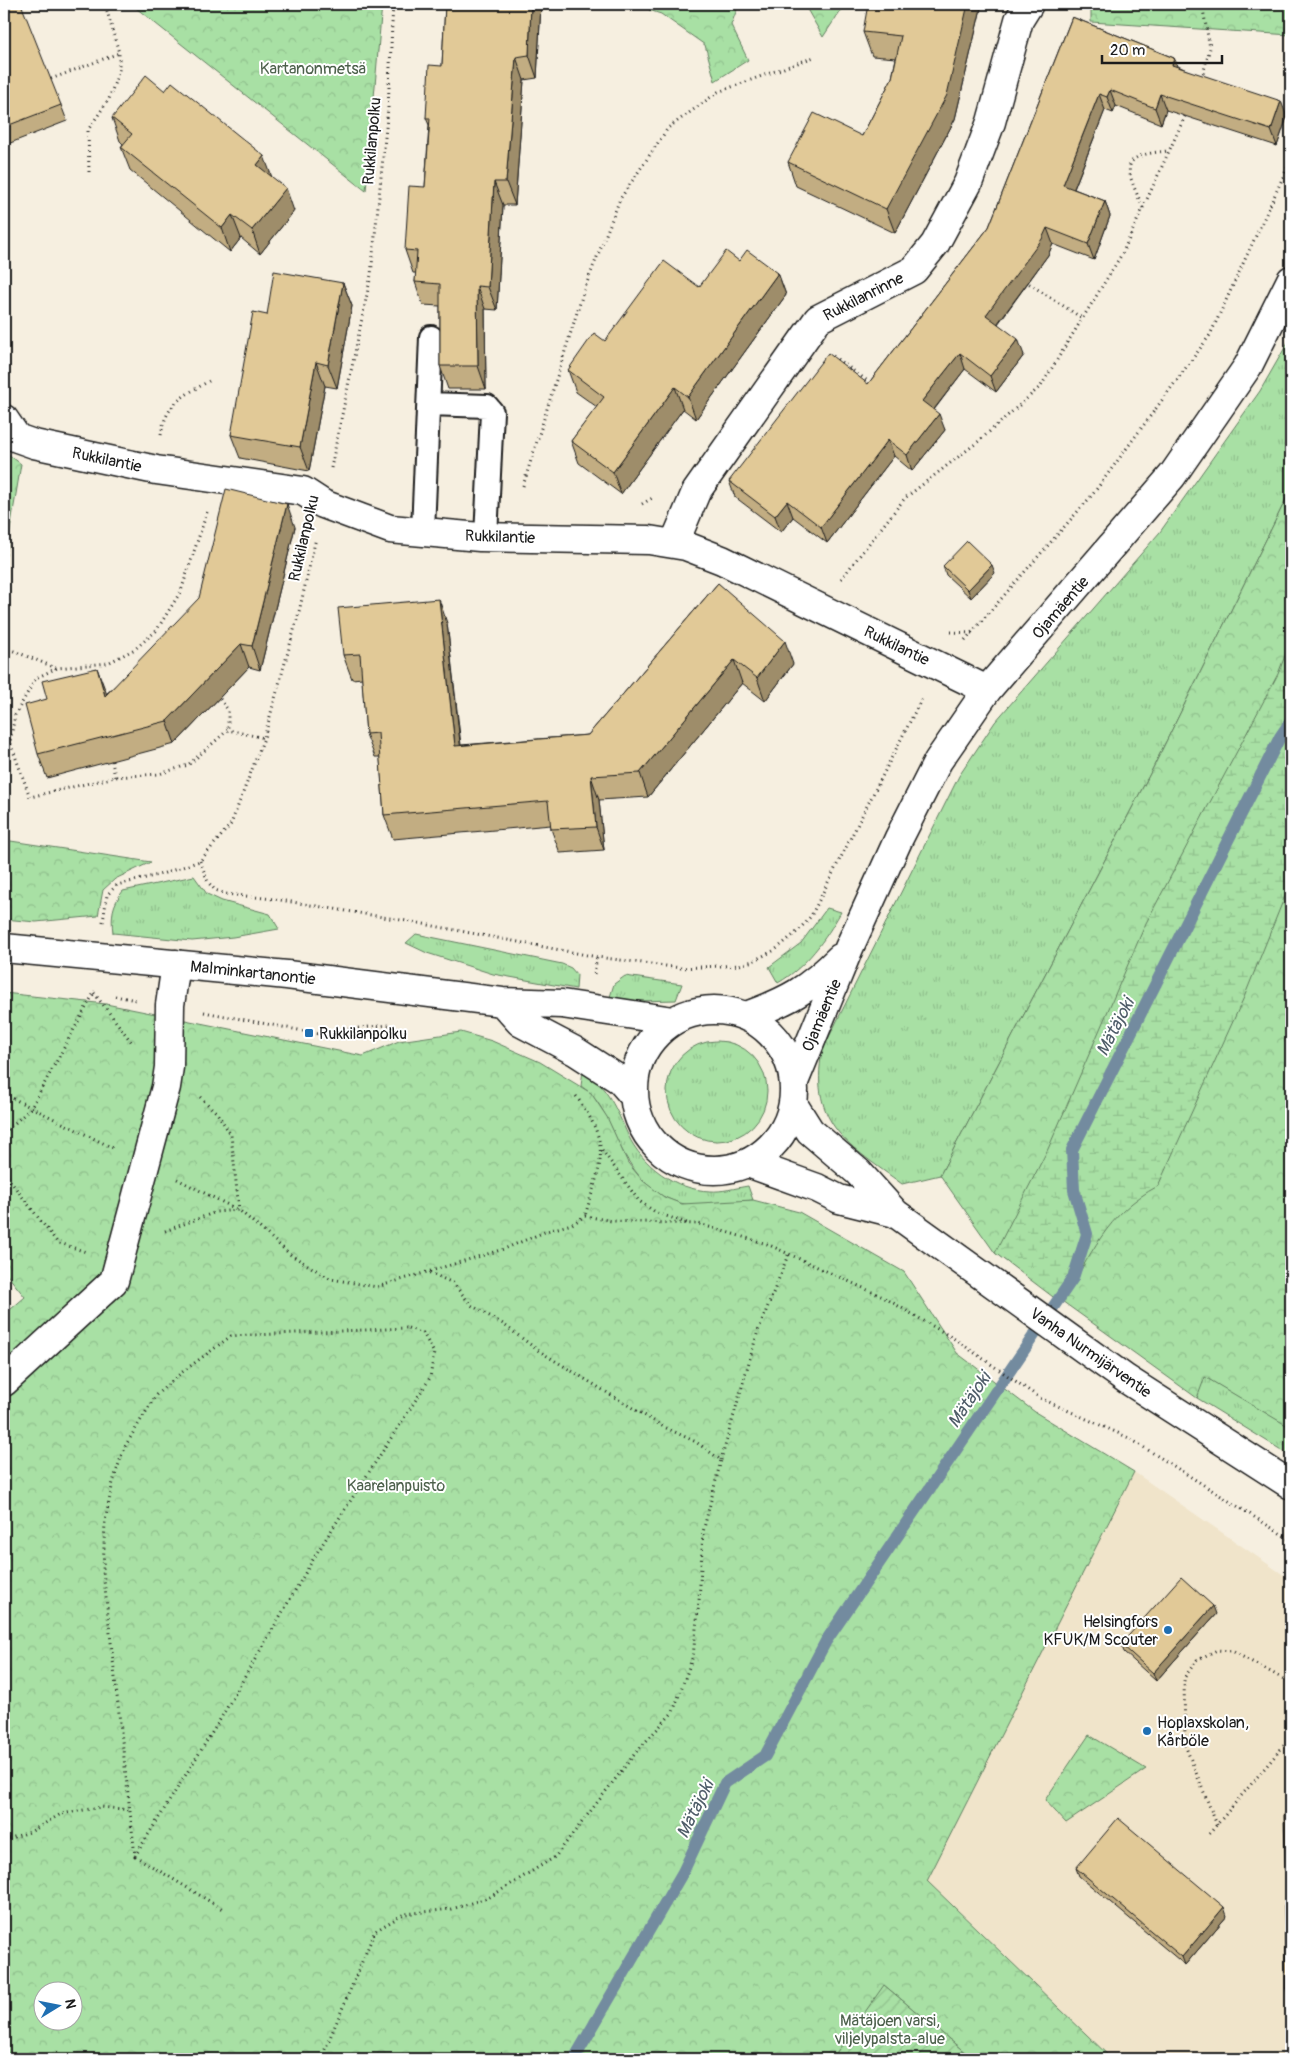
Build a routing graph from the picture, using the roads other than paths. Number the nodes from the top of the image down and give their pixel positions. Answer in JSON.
{"nodes":[{"id":1,"x":1029,"y":4,"type":"edge"},
{"id":2,"x":1291,"y":280,"type":"edge"},
{"id":3,"x":431,"y":337,"type":"dead end"},
{"id":4,"x":428,"y":404,"type":"junction"},
{"id":5,"x":4,"y":419,"type":"edge"},
{"id":6,"x":423,"y":532,"type":"junction"},
{"id":7,"x":486,"y":537,"type":"junction"},
{"id":8,"x":674,"y":544,"type":"junction"},
{"id":9,"x":987,"y":690,"type":"junction"},
{"id":10,"x":4,"y":948,"type":"edge"},
{"id":11,"x":849,"y":948,"type":"junction"},
{"id":12,"x":176,"y":964,"type":"junction"},
{"id":13,"x":502,"y":1002,"type":"junction"},
{"id":14,"x":746,"y":1016,"type":"junction"},
{"id":15,"x":673,"y":1021,"type":"junction"},
{"id":16,"x":794,"y":1093,"type":"junction"},
{"id":17,"x":634,"y":1096,"type":"junction"},
{"id":18,"x":748,"y":1162,"type":"junction"},
{"id":19,"x":895,"y":1213,"type":"junction"},
{"id":20,"x":4,"y":1382,"type":"edge"},
{"id":21,"x":1291,"y":1485,"type":"edge"}],
"edges":[{"from":1,"to":8,"type":"street","name":"Rukkilanrinne"},
{"from":2,"to":9,"type":"street","name":"Ojamäentie"},
{"from":3,"to":4,"type":"lane"},
{"from":4,"to":6,"type":"lane"},
{"from":4,"to":7,"type":"lane"},
{"from":5,"to":6,"type":"street","name":"Rukkilantie"},
{"from":6,"to":7,"type":"street","name":"Rukkilantie"},
{"from":7,"to":8,"type":"street","name":"Rukkilantie"},
{"from":8,"to":9,"type":"street","name":"Rukkilantie"},
{"from":9,"to":11,"type":"street","name":"Ojamäentie"},
{"from":10,"to":12,"type":"street","name":"Malminkartanontie"},
{"from":11,"to":14,"type":"street","name":"Ojamäentie"},
{"from":11,"to":16,"type":"street","name":"Ojamäentie"},
{"from":12,"to":13,"type":"street","name":"Malminkartanontie"},
{"from":12,"to":20,"type":"street"},
{"from":13,"to":15,"type":"street","name":"Malminkartanontie"},
{"from":13,"to":17,"type":"street"},
{"from":14,"to":15,"type":"street"},
{"from":14,"to":16,"type":"street"},
{"from":15,"to":17,"type":"street"},
{"from":16,"to":18,"type":"street"},
{"from":16,"to":19,"type":"street","name":"Vanha Nurmijärventie"},
{"from":17,"to":18,"type":"street"},
{"from":18,"to":19,"type":"street","name":"Vanha Nurmijärventie"},
{"from":19,"to":21,"type":"street","name":"Vanha Nurmijärventie"}]}
